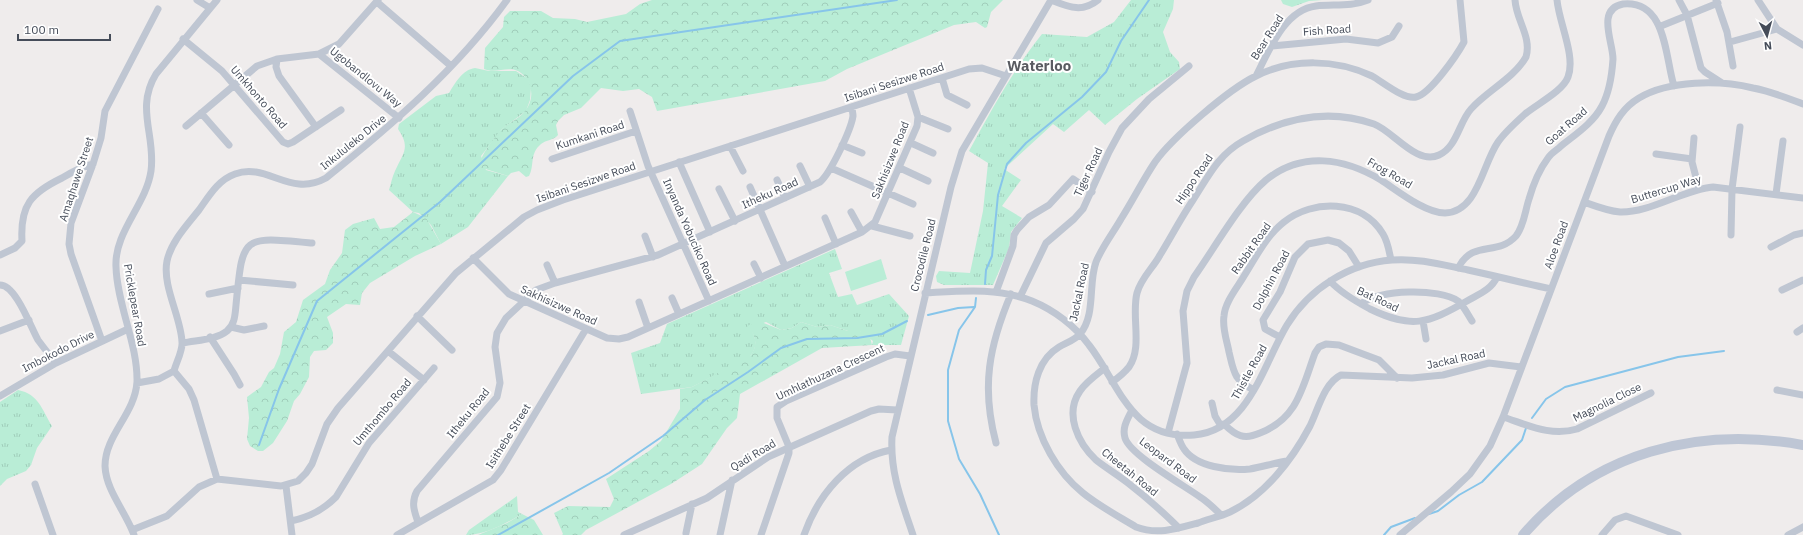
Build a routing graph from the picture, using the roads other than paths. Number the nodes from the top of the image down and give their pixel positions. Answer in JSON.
{"nodes":[{"id":1,"x":197,"y":0,"type":"edge"},
{"id":2,"x":217,"y":0,"type":"edge"},
{"id":3,"x":507,"y":0,"type":"edge"},
{"id":4,"x":1051,"y":0,"type":"edge"},
{"id":5,"x":1098,"y":0,"type":"edge"},
{"id":6,"x":1368,"y":0,"type":"edge"},
{"id":7,"x":1460,"y":0,"type":"edge"},
{"id":8,"x":1515,"y":0,"type":"edge"},
{"id":9,"x":1557,"y":0,"type":"edge"},
{"id":10,"x":1679,"y":0,"type":"edge"},
{"id":11,"x":1758,"y":0,"type":"edge"},
{"id":12,"x":377,"y":1,"type":"edge"},
{"id":13,"x":1621,"y":2,"type":"edge"},
{"id":14,"x":1717,"y":2,"type":"edge"},
{"id":15,"x":210,"y":8,"type":"junction"},
{"id":16,"x":158,"y":9,"type":"dead end"},
{"id":17,"x":1687,"y":15,"type":"junction"},
{"id":18,"x":1399,"y":26,"type":"dead end"},
{"id":19,"x":1661,"y":26,"type":"junction"},
{"id":20,"x":1777,"y":29,"type":"junction"},
{"id":21,"x":183,"y":39,"type":"junction"},
{"id":22,"x":1730,"y":42,"type":"junction"},
{"id":23,"x":1803,"y":45,"type":"edge"},
{"id":24,"x":1272,"y":46,"type":"junction"},
{"id":25,"x":319,"y":54,"type":"junction"},
{"id":26,"x":277,"y":59,"type":"junction"},
{"id":27,"x":451,"y":66,"type":"junction"},
{"id":28,"x":1189,"y":66,"type":"dead end"},
{"id":29,"x":1732,"y":66,"type":"dead end"},
{"id":30,"x":1006,"y":76,"type":"junction"},
{"id":31,"x":1256,"y":76,"type":"junction"},
{"id":32,"x":942,"y":78,"type":"junction"},
{"id":33,"x":1723,"y":83,"type":"junction"},
{"id":34,"x":234,"y":85,"type":"junction"},
{"id":35,"x":1674,"y":86,"type":"junction"},
{"id":36,"x":909,"y":88,"type":"junction"},
{"id":37,"x":1802,"y":103,"type":"edge"},
{"id":38,"x":967,"y":105,"type":"dead end"},
{"id":39,"x":852,"y":107,"type":"junction"},
{"id":40,"x":341,"y":110,"type":"dead end"},
{"id":41,"x":630,"y":111,"type":"dead end"},
{"id":42,"x":201,"y":113,"type":"junction"},
{"id":43,"x":918,"y":117,"type":"junction"},
{"id":44,"x":399,"y":118,"type":"junction"},
{"id":45,"x":186,"y":126,"type":"dead end"},
{"id":46,"x":316,"y":127,"type":"junction"},
{"id":47,"x":1740,"y":127,"type":"dead end"},
{"id":48,"x":948,"y":129,"type":"dead end"},
{"id":49,"x":636,"y":131,"type":"junction"},
{"id":50,"x":1694,"y":138,"type":"dead end"},
{"id":51,"x":1783,"y":141,"type":"dead end"},
{"id":52,"x":911,"y":143,"type":"junction"},
{"id":53,"x":229,"y":145,"type":"dead end"},
{"id":54,"x":842,"y":145,"type":"junction"},
{"id":55,"x":730,"y":146,"type":"junction"},
{"id":56,"x":862,"y":153,"type":"dead end"},
{"id":57,"x":933,"y":153,"type":"dead end"},
{"id":58,"x":1656,"y":154,"type":"dead end"},
{"id":59,"x":552,"y":159,"type":"dead end"},
{"id":60,"x":1692,"y":159,"type":"junction"},
{"id":61,"x":679,"y":162,"type":"junction"},
{"id":62,"x":93,"y":164,"type":"junction"},
{"id":63,"x":800,"y":166,"type":"dead end"},
{"id":64,"x":831,"y":168,"type":"junction"},
{"id":65,"x":900,"y":168,"type":"junction"},
{"id":66,"x":743,"y":171,"type":"dead end"},
{"id":67,"x":651,"y":172,"type":"junction"},
{"id":68,"x":777,"y":180,"type":"dead end"},
{"id":69,"x":928,"y":181,"type":"dead end"},
{"id":70,"x":750,"y":187,"type":"dead end"},
{"id":71,"x":810,"y":187,"type":"junction"},
{"id":72,"x":719,"y":189,"type":"dead end"},
{"id":73,"x":1699,"y":189,"type":"junction"},
{"id":74,"x":1732,"y":189,"type":"junction"},
{"id":75,"x":1092,"y":192,"type":"junction"},
{"id":76,"x":889,"y":194,"type":"junction"},
{"id":77,"x":1776,"y":194,"type":"junction"},
{"id":78,"x":785,"y":198,"type":"junction"},
{"id":79,"x":1803,"y":198,"type":"edge"},
{"id":80,"x":1584,"y":202,"type":"junction"},
{"id":81,"x":913,"y":204,"type":"dead end"},
{"id":82,"x":760,"y":209,"type":"junction"},
{"id":83,"x":851,"y":212,"type":"dead end"},
{"id":84,"x":824,"y":218,"type":"dead end"},
{"id":85,"x":735,"y":221,"type":"junction"},
{"id":86,"x":872,"y":226,"type":"junction"},
{"id":87,"x":710,"y":232,"type":"junction"},
{"id":88,"x":862,"y":232,"type":"junction"},
{"id":89,"x":1803,"y":232,"type":"edge"},
{"id":90,"x":1731,"y":235,"type":"dead end"},
{"id":91,"x":645,"y":236,"type":"dead end"},
{"id":92,"x":910,"y":236,"type":"dead end"},
{"id":93,"x":312,"y":243,"type":"dead end"},
{"id":94,"x":683,"y":244,"type":"junction"},
{"id":95,"x":836,"y":244,"type":"junction"},
{"id":96,"x":1771,"y":247,"type":"dead end"},
{"id":97,"x":0,"y":255,"type":"edge"},
{"id":98,"x":653,"y":257,"type":"junction"},
{"id":99,"x":473,"y":258,"type":"junction"},
{"id":100,"x":1391,"y":260,"type":"junction"},
{"id":101,"x":754,"y":264,"type":"dead end"},
{"id":102,"x":547,"y":265,"type":"dead end"},
{"id":103,"x":785,"y":266,"type":"junction"},
{"id":104,"x":1359,"y":267,"type":"junction"},
{"id":105,"x":1458,"y":268,"type":"junction"},
{"id":106,"x":1497,"y":276,"type":"junction"},
{"id":107,"x":761,"y":278,"type":"junction"},
{"id":108,"x":239,"y":280,"type":"junction"},
{"id":109,"x":1803,"y":280,"type":"edge"},
{"id":110,"x":1330,"y":281,"type":"junction"},
{"id":111,"x":554,"y":283,"type":"junction"},
{"id":112,"x":0,"y":285,"type":"edge"},
{"id":113,"x":293,"y":285,"type":"dead end"},
{"id":114,"x":238,"y":288,"type":"junction"},
{"id":115,"x":1551,"y":289,"type":"junction"},
{"id":116,"x":1782,"y":290,"type":"dead end"},
{"id":117,"x":996,"y":292,"type":"junction"},
{"id":118,"x":925,"y":293,"type":"junction"},
{"id":119,"x":209,"y":294,"type":"dead end"},
{"id":120,"x":1011,"y":294,"type":"junction"},
{"id":121,"x":1020,"y":297,"type":"junction"},
{"id":122,"x":672,"y":298,"type":"dead end"},
{"id":123,"x":523,"y":300,"type":"junction"},
{"id":124,"x":709,"y":301,"type":"junction"},
{"id":125,"x":639,"y":302,"type":"dead end"},
{"id":126,"x":1360,"y":304,"type":"junction"},
{"id":127,"x":1462,"y":304,"type":"junction"},
{"id":128,"x":679,"y":314,"type":"junction"},
{"id":129,"x":417,"y":316,"type":"junction"},
{"id":130,"x":29,"y":320,"type":"junction"},
{"id":131,"x":1423,"y":321,"type":"junction"},
{"id":132,"x":1472,"y":321,"type":"dead end"},
{"id":133,"x":264,"y":326,"type":"dead end"},
{"id":134,"x":231,"y":327,"type":"junction"},
{"id":135,"x":648,"y":328,"type":"junction"},
{"id":136,"x":128,"y":329,"type":"junction"},
{"id":137,"x":586,"y":329,"type":"junction"},
{"id":138,"x":0,"y":331,"type":"edge"},
{"id":139,"x":1080,"y":334,"type":"junction"},
{"id":140,"x":1280,"y":337,"type":"junction"},
{"id":141,"x":210,"y":338,"type":"junction"},
{"id":142,"x":1426,"y":340,"type":"dead end"},
{"id":143,"x":102,"y":341,"type":"junction"},
{"id":144,"x":183,"y":343,"type":"junction"},
{"id":145,"x":452,"y":350,"type":"dead end"},
{"id":146,"x":388,"y":351,"type":"junction"},
{"id":147,"x":910,"y":356,"type":"junction"},
{"id":148,"x":56,"y":363,"type":"junction"},
{"id":149,"x":1521,"y":367,"type":"junction"},
{"id":150,"x":434,"y":368,"type":"dead end"},
{"id":151,"x":1104,"y":368,"type":"junction"},
{"id":152,"x":174,"y":371,"type":"junction"},
{"id":153,"x":1397,"y":378,"type":"junction"},
{"id":154,"x":424,"y":380,"type":"junction"},
{"id":155,"x":1112,"y":382,"type":"junction"},
{"id":156,"x":137,"y":383,"type":"junction"},
{"id":157,"x":240,"y":385,"type":"dead end"},
{"id":158,"x":1254,"y":390,"type":"junction"},
{"id":159,"x":1777,"y":390,"type":"dead end"},
{"id":160,"x":1651,"y":393,"type":"dead end"},
{"id":161,"x":1803,"y":395,"type":"edge"},
{"id":162,"x":0,"y":396,"type":"edge"},
{"id":163,"x":1212,"y":403,"type":"dead end"},
{"id":164,"x":897,"y":410,"type":"junction"},
{"id":165,"x":1131,"y":412,"type":"junction"},
{"id":166,"x":1503,"y":417,"type":"junction"},
{"id":167,"x":1223,"y":425,"type":"junction"},
{"id":168,"x":1168,"y":433,"type":"junction"},
{"id":169,"x":1177,"y":434,"type":"junction"},
{"id":170,"x":996,"y":443,"type":"dead end"},
{"id":171,"x":1803,"y":445,"type":"edge"},
{"id":172,"x":789,"y":447,"type":"junction"},
{"id":173,"x":891,"y":450,"type":"junction"},
{"id":174,"x":1287,"y":461,"type":"junction"},
{"id":175,"x":216,"y":479,"type":"junction"},
{"id":176,"x":732,"y":480,"type":"junction"},
{"id":177,"x":35,"y":484,"type":"dead end"},
{"id":178,"x":286,"y":486,"type":"junction"},
{"id":179,"x":692,"y":504,"type":"junction"},
{"id":180,"x":1221,"y":515,"type":"junction"},
{"id":181,"x":291,"y":520,"type":"junction"},
{"id":182,"x":418,"y":522,"type":"junction"},
{"id":183,"x":1803,"y":527,"type":"edge"},
{"id":184,"x":1179,"y":528,"type":"junction"},
{"id":185,"x":133,"y":532,"type":"edge"},
{"id":186,"x":686,"y":533,"type":"dead end"},
{"id":187,"x":53,"y":535,"type":"edge"},
{"id":188,"x":292,"y":535,"type":"edge"},
{"id":189,"x":397,"y":535,"type":"edge"},
{"id":190,"x":624,"y":535,"type":"edge"},
{"id":191,"x":720,"y":535,"type":"edge"},
{"id":192,"x":761,"y":535,"type":"edge"},
{"id":193,"x":804,"y":535,"type":"edge"},
{"id":194,"x":913,"y":535,"type":"edge"},
{"id":195,"x":1400,"y":535,"type":"edge"},
{"id":196,"x":1523,"y":535,"type":"edge"},
{"id":197,"x":1602,"y":535,"type":"edge"},
{"id":198,"x":1678,"y":535,"type":"edge"},
{"id":199,"x":1788,"y":535,"type":"edge"}],
"edges":[{"from":1,"to":15,"type":"street"},
{"from":2,"to":15,"type":"street","name":"Pricklepear Road"},
{"from":3,"to":27,"type":"street","name":"Inkululeko Drive"},
{"from":4,"to":5,"type":"street"},
{"from":4,"to":30,"type":"street","name":"Crocodile Road"},
{"from":6,"to":24,"type":"street","name":"Bear Road"},
{"from":7,"to":31,"type":"street","name":"Jackal Road"},
{"from":8,"to":155,"type":"street","name":"Hippo Road"},
{"from":9,"to":168,"type":"street","name":"Frog Road"},
{"from":10,"to":17,"type":"street"},
{"from":11,"to":20,"type":"street"},
{"from":12,"to":25,"type":"street"},
{"from":12,"to":27,"type":"street"},
{"from":13,"to":19,"type":"street","name":"Goat Road"},
{"from":13,"to":105,"type":"street","name":"Goat Road"},
{"from":14,"to":17,"type":"street"},
{"from":14,"to":22,"type":"street"},
{"from":15,"to":21,"type":"street","name":"Pricklepear Road"},
{"from":16,"to":62,"type":"street","name":"Amaqhawe Street"},
{"from":17,"to":19,"type":"street"},
{"from":17,"to":33,"type":"street"},
{"from":18,"to":24,"type":"street","name":"Fish Road"},
{"from":19,"to":35,"type":"street","name":"Goat Road"},
{"from":20,"to":22,"type":"street"},
{"from":20,"to":23,"type":"street"},
{"from":21,"to":34,"type":"street","name":"Umkhonto Road"},
{"from":21,"to":136,"type":"street","name":"Pricklepear Road"},
{"from":22,"to":29,"type":"street"},
{"from":24,"to":31,"type":"street","name":"Bear Road"},
{"from":25,"to":26,"type":"street"},
{"from":25,"to":44,"type":"street","name":"Ugobandlovu Way"},
{"from":26,"to":34,"type":"street"},
{"from":26,"to":46,"type":"street"},
{"from":27,"to":44,"type":"street","name":"Inkululeko Drive"},
{"from":28,"to":75,"type":"street","name":"Tiger Road"},
{"from":30,"to":32,"type":"street","name":"Isibani Sesizwe Road"},
{"from":30,"to":118,"type":"street","name":"Crocodile Road"},
{"from":31,"to":139,"type":"street","name":"Jackal Road"},
{"from":32,"to":36,"type":"street","name":"Isibani Sesizwe Road"},
{"from":32,"to":38,"type":"street"},
{"from":33,"to":35,"type":"street","name":"Aloe Road"},
{"from":33,"to":37,"type":"street","name":"Aloe Road"},
{"from":34,"to":42,"type":"street"},
{"from":34,"to":46,"type":"street","name":"Umkhonto Road"},
{"from":35,"to":80,"type":"street","name":"Aloe Road"},
{"from":36,"to":39,"type":"street","name":"Isibani Sesizwe Road"},
{"from":36,"to":43,"type":"street","name":"Sakhisizwe Road"},
{"from":39,"to":54,"type":"street","name":"Itheku Road"},
{"from":39,"to":55,"type":"street","name":"Isibani Sesizwe Road"},
{"from":40,"to":46,"type":"street","name":"Umkhonto Road"},
{"from":41,"to":49,"type":"street","name":"Kumkani Road"},
{"from":42,"to":45,"type":"street"},
{"from":42,"to":53,"type":"street"},
{"from":43,"to":48,"type":"street"},
{"from":43,"to":52,"type":"street","name":"Sakhisizwe Road"},
{"from":44,"to":144,"type":"street","name":"Inkululeko Drive"},
{"from":47,"to":74,"type":"street"},
{"from":49,"to":59,"type":"street","name":"Kumkani Road"},
{"from":49,"to":67,"type":"street","name":"Kumkani Road"},
{"from":50,"to":60,"type":"street"},
{"from":51,"to":77,"type":"street"},
{"from":52,"to":57,"type":"street"},
{"from":52,"to":65,"type":"street","name":"Sakhisizwe Road"},
{"from":54,"to":56,"type":"street"},
{"from":54,"to":64,"type":"street","name":"Itheku Road"},
{"from":55,"to":61,"type":"street","name":"Isibani Sesizwe Road"},
{"from":55,"to":66,"type":"street"},
{"from":58,"to":60,"type":"street"},
{"from":60,"to":73,"type":"street"},
{"from":61,"to":67,"type":"street","name":"Isibani Sesizwe Road"},
{"from":61,"to":87,"type":"street"},
{"from":62,"to":97,"type":"street"},
{"from":62,"to":143,"type":"street","name":"Amaqhawe Street"},
{"from":63,"to":71,"type":"street"},
{"from":64,"to":71,"type":"street","name":"Itheku Road"},
{"from":64,"to":76,"type":"street"},
{"from":65,"to":69,"type":"street"},
{"from":65,"to":76,"type":"street","name":"Sakhisizwe Road"},
{"from":67,"to":94,"type":"street","name":"Inyanda Yobuciko Road"},
{"from":67,"to":99,"type":"street","name":"Isibani Sesizwe Road"},
{"from":68,"to":78,"type":"street"},
{"from":70,"to":82,"type":"street"},
{"from":71,"to":78,"type":"street","name":"Itheku Road"},
{"from":72,"to":85,"type":"street"},
{"from":73,"to":74,"type":"street","name":"Buttercup Way"},
{"from":73,"to":80,"type":"street","name":"Buttercup Way"},
{"from":74,"to":77,"type":"street","name":"Buttercup Way"},
{"from":74,"to":90,"type":"street"},
{"from":75,"to":117,"type":"street"},
{"from":75,"to":121,"type":"street","name":"Tiger Road"},
{"from":76,"to":81,"type":"street"},
{"from":76,"to":86,"type":"street","name":"Sakhisizwe Road"},
{"from":77,"to":79,"type":"street","name":"Buttercup Way"},
{"from":78,"to":82,"type":"street","name":"Itheku Road"},
{"from":80,"to":115,"type":"street","name":"Aloe Road"},
{"from":82,"to":85,"type":"street","name":"Itheku Road"},
{"from":82,"to":103,"type":"street"},
{"from":83,"to":88,"type":"street"},
{"from":84,"to":95,"type":"street"},
{"from":85,"to":87,"type":"street","name":"Itheku Road"},
{"from":86,"to":88,"type":"street","name":"Sakhisizwe Road"},
{"from":86,"to":92,"type":"street"},
{"from":87,"to":94,"type":"street","name":"Itheku Road"},
{"from":88,"to":95,"type":"street","name":"Sakhisizwe Road"},
{"from":89,"to":96,"type":"street"},
{"from":91,"to":98,"type":"street"},
{"from":93,"to":108,"type":"street"},
{"from":94,"to":98,"type":"street","name":"Itheku Road"},
{"from":94,"to":124,"type":"street","name":"Inyanda Yobuciko Road"},
{"from":95,"to":103,"type":"street","name":"Sakhisizwe Road"},
{"from":98,"to":111,"type":"street","name":"Itheku Road"},
{"from":99,"to":123,"type":"street","name":"Sakhisizwe Road"},
{"from":99,"to":129,"type":"street","name":"Isibani Sesizwe Road"},
{"from":100,"to":104,"type":"street","name":"Thistle Road"},
{"from":100,"to":105,"type":"street","name":"Thistle Road"},
{"from":100,"to":158,"type":"street","name":"Rabbit Road"},
{"from":101,"to":107,"type":"street"},
{"from":102,"to":111,"type":"street"},
{"from":103,"to":107,"type":"street","name":"Sakhisizwe Road"},
{"from":104,"to":110,"type":"street","name":"Thistle Road"},
{"from":104,"to":140,"type":"street","name":"Dolphin Road"},
{"from":105,"to":106,"type":"street","name":"Thistle Road"},
{"from":106,"to":115,"type":"street","name":"Thistle Road"},
{"from":106,"to":127,"type":"street","name":"Bat Road"},
{"from":107,"to":124,"type":"street","name":"Sakhisizwe Road"},
{"from":108,"to":113,"type":"street"},
{"from":108,"to":114,"type":"street"},
{"from":109,"to":116,"type":"street"},
{"from":110,"to":126,"type":"street","name":"Bat Road"},
{"from":110,"to":140,"type":"street","name":"Thistle Road"},
{"from":111,"to":123,"type":"street","name":"Itheku Road"},
{"from":112,"to":130,"type":"street"},
{"from":114,"to":119,"type":"street"},
{"from":114,"to":134,"type":"street"},
{"from":115,"to":149,"type":"street","name":"Aloe Road"},
{"from":117,"to":118,"type":"street","name":"Thistle Road"},
{"from":117,"to":120,"type":"street","name":"Thistle Road"},
{"from":118,"to":147,"type":"street","name":"Crocodile Road"},
{"from":120,"to":121,"type":"street","name":"Thistle Road"},
{"from":120,"to":170,"type":"street"},
{"from":121,"to":139,"type":"street","name":"Thistle Road"},
{"from":122,"to":128,"type":"street"},
{"from":123,"to":137,"type":"street","name":"Sakhisizwe Road"},
{"from":123,"to":182,"type":"street","name":"Itheku Road"},
{"from":124,"to":128,"type":"street","name":"Sakhisizwe Road"},
{"from":125,"to":135,"type":"street"},
{"from":126,"to":127,"type":"street"},
{"from":126,"to":131,"type":"street","name":"Bat Road"},
{"from":127,"to":131,"type":"street","name":"Bat Road"},
{"from":127,"to":132,"type":"street"},
{"from":128,"to":135,"type":"street","name":"Sakhisizwe Road"},
{"from":129,"to":145,"type":"street"},
{"from":129,"to":146,"type":"street","name":"Isibani Sesizwe Road"},
{"from":130,"to":138,"type":"street"},
{"from":130,"to":148,"type":"street"},
{"from":131,"to":142,"type":"street"},
{"from":133,"to":134,"type":"street"},
{"from":134,"to":141,"type":"street"},
{"from":135,"to":137,"type":"street","name":"Sakhisizwe Road"},
{"from":136,"to":143,"type":"street","name":"Imbokodo Drive"},
{"from":136,"to":156,"type":"street","name":"Pricklepear Road"},
{"from":137,"to":182,"type":"street","name":"Isithebe Street"},
{"from":139,"to":151,"type":"street","name":"Thistle Road"},
{"from":139,"to":184,"type":"street","name":"Jackal Road"},
{"from":140,"to":158,"type":"street","name":"Thistle Road"},
{"from":141,"to":144,"type":"street"},
{"from":141,"to":157,"type":"street"},
{"from":143,"to":148,"type":"street","name":"Imbokodo Drive"},
{"from":144,"to":152,"type":"street"},
{"from":146,"to":154,"type":"street","name":"Umthombo Road"},
{"from":146,"to":178,"type":"street","name":"Isibani Sesizwe Road"},
{"from":147,"to":164,"type":"street","name":"Crocodile Road"},
{"from":147,"to":172,"type":"street","name":"Umhlathuzana Crescent"},
{"from":148,"to":162,"type":"street","name":"Imbokodo Drive"},
{"from":149,"to":153,"type":"street","name":"Jackal Road"},
{"from":149,"to":166,"type":"street","name":"Aloe Road"},
{"from":150,"to":154,"type":"street","name":"Umthombo Road"},
{"from":151,"to":155,"type":"street","name":"Thistle Road"},
{"from":151,"to":184,"type":"street","name":"Cheetah Road"},
{"from":152,"to":156,"type":"street"},
{"from":152,"to":175,"type":"street"},
{"from":153,"to":167,"type":"street"},
{"from":153,"to":174,"type":"street","name":"Jackal Road"},
{"from":154,"to":181,"type":"street","name":"Umthombo Road"},
{"from":155,"to":165,"type":"street","name":"Thistle Road"},
{"from":156,"to":185,"type":"street","name":"Pricklepear Road"},
{"from":158,"to":167,"type":"street","name":"Thistle Road"},
{"from":159,"to":161,"type":"street"},
{"from":160,"to":166,"type":"street","name":"Magnolia Close"},
{"from":163,"to":167,"type":"street"},
{"from":164,"to":172,"type":"street","name":"Qadi Road"},
{"from":164,"to":173,"type":"street","name":"Crocodile Road"},
{"from":165,"to":168,"type":"street","name":"Thistle Road"},
{"from":165,"to":180,"type":"street","name":"Leopard Road"},
{"from":166,"to":195,"type":"street","name":"Aloe Road"},
{"from":167,"to":169,"type":"street","name":"Thistle Road"},
{"from":168,"to":169,"type":"street","name":"Thistle Road"},
{"from":169,"to":174,"type":"street"},
{"from":171,"to":196,"type":"main road"},
{"from":172,"to":176,"type":"street","name":"Qadi Road"},
{"from":172,"to":192,"type":"street"},
{"from":173,"to":193,"type":"street"},
{"from":173,"to":194,"type":"street","name":"Crocodile Road"},
{"from":174,"to":180,"type":"street","name":"Jackal Road"},
{"from":175,"to":178,"type":"street"},
{"from":175,"to":185,"type":"street"},
{"from":176,"to":179,"type":"street","name":"Qadi Road"},
{"from":176,"to":191,"type":"street"},
{"from":177,"to":187,"type":"street"},
{"from":178,"to":181,"type":"street"},
{"from":179,"to":186,"type":"street"},
{"from":179,"to":190,"type":"street","name":"Qadi Road"},
{"from":180,"to":184,"type":"street","name":"Jackal Road"},
{"from":181,"to":188,"type":"street"},
{"from":182,"to":189,"type":"street","name":"Isithebe Street"},
{"from":183,"to":199,"type":"street"},
{"from":197,"to":198,"type":"street"}]}
